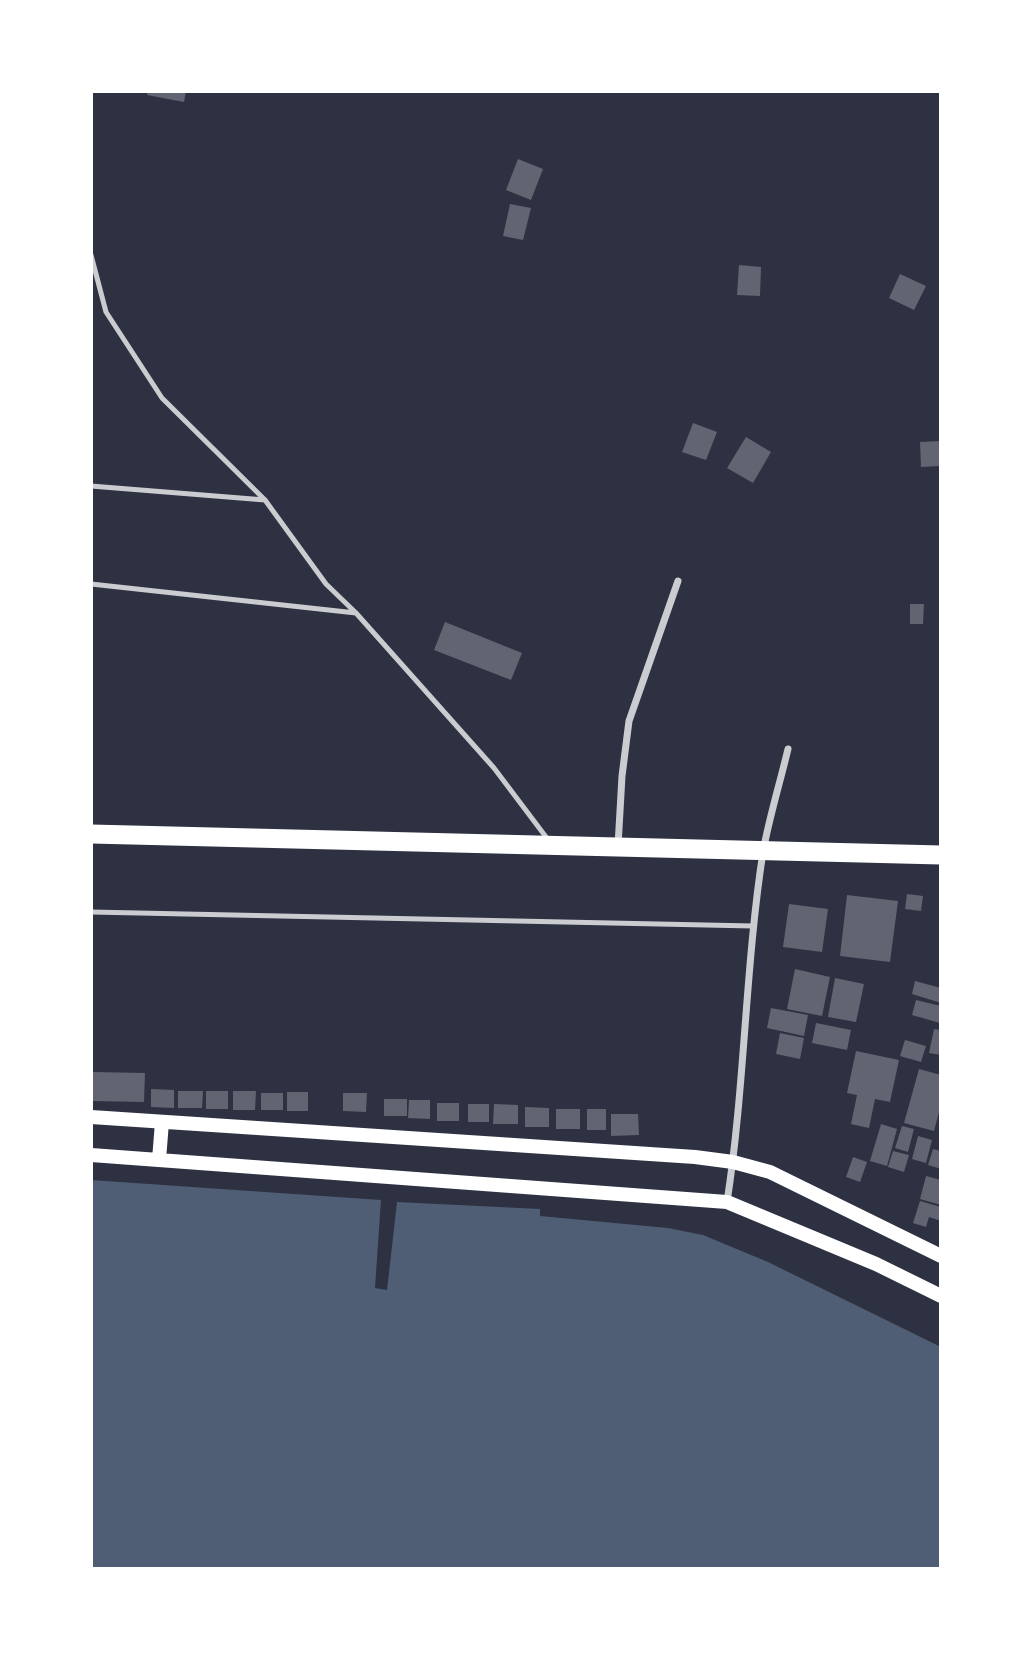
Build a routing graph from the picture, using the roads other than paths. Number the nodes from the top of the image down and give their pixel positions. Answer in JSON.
{"nodes":[{"id":1,"x":91,"y":255,"type":"edge"},
{"id":2,"x":91,"y":486,"type":"edge"},
{"id":3,"x":265,"y":500,"type":"junction"},
{"id":4,"x":678,"y":581,"type":"dead end"},
{"id":5,"x":91,"y":584,"type":"edge"},
{"id":6,"x":356,"y":614,"type":"junction"},
{"id":7,"x":788,"y":749,"type":"dead end"},
{"id":8,"x":91,"y":834,"type":"edge"},
{"id":9,"x":554,"y":846,"type":"junction"},
{"id":10,"x":618,"y":846,"type":"junction"},
{"id":11,"x":764,"y":849,"type":"junction"},
{"id":12,"x":941,"y":855,"type":"edge"},
{"id":13,"x":91,"y":912,"type":"edge"},
{"id":14,"x":754,"y":926,"type":"junction"},
{"id":15,"x":91,"y":1117,"type":"edge"},
{"id":16,"x":162,"y":1122,"type":"junction"},
{"id":17,"x":91,"y":1155,"type":"edge"},
{"id":18,"x":159,"y":1160,"type":"junction"},
{"id":19,"x":733,"y":1162,"type":"junction"},
{"id":20,"x":727,"y":1202,"type":"junction"},
{"id":21,"x":941,"y":1256,"type":"edge"},
{"id":22,"x":941,"y":1296,"type":"edge"}],
"edges":[{"from":1,"to":3,"type":"lane"},
{"from":2,"to":3,"type":"lane"},
{"from":3,"to":6,"type":"lane"},
{"from":4,"to":10,"type":"street"},
{"from":5,"to":6,"type":"lane"},
{"from":6,"to":9,"type":"lane"},
{"from":7,"to":11,"type":"street"},
{"from":8,"to":9,"type":"highway"},
{"from":9,"to":10,"type":"highway"},
{"from":10,"to":11,"type":"highway"},
{"from":11,"to":12,"type":"highway"},
{"from":11,"to":14,"type":"street"},
{"from":13,"to":14,"type":"lane"},
{"from":14,"to":19,"type":"street"},
{"from":15,"to":16,"type":"main road"},
{"from":16,"to":18,"type":"main road"},
{"from":16,"to":19,"type":"main road"},
{"from":17,"to":18,"type":"main road"},
{"from":18,"to":20,"type":"main road"},
{"from":19,"to":20,"type":"street"},
{"from":19,"to":21,"type":"main road"},
{"from":20,"to":22,"type":"main road"}]}
